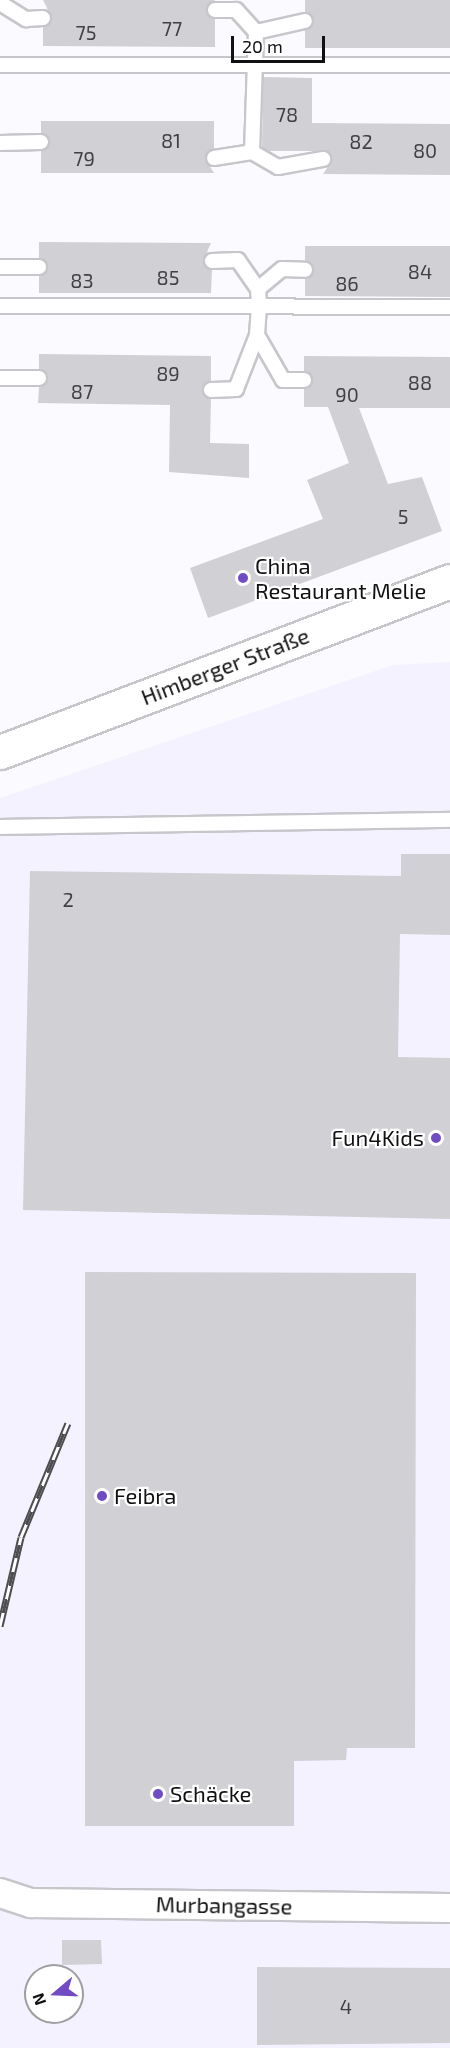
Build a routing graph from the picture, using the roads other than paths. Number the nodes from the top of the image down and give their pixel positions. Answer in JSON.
{"nodes":[{"id":1,"x":0,"y":3,"type":"edge"},
{"id":2,"x":215,"y":10,"type":"dead end"},
{"id":3,"x":43,"y":18,"type":"dead end"},
{"id":4,"x":305,"y":21,"type":"dead end"},
{"id":5,"x":256,"y":32,"type":"junction"},
{"id":6,"x":0,"y":65,"type":"edge"},
{"id":7,"x":255,"y":65,"type":"junction"},
{"id":8,"x":450,"y":65,"type":"edge"},
{"id":9,"x":41,"y":142,"type":"dead end"},
{"id":10,"x":0,"y":143,"type":"edge"},
{"id":11,"x":252,"y":152,"type":"junction"},
{"id":12,"x":214,"y":158,"type":"dead end"},
{"id":13,"x":323,"y":159,"type":"dead end"},
{"id":14,"x":212,"y":261,"type":"dead end"},
{"id":15,"x":0,"y":267,"type":"edge"},
{"id":16,"x":39,"y":267,"type":"dead end"},
{"id":17,"x":305,"y":270,"type":"dead end"},
{"id":18,"x":258,"y":289,"type":"junction"},
{"id":19,"x":0,"y":306,"type":"edge"},
{"id":20,"x":259,"y":306,"type":"junction"},
{"id":21,"x":450,"y":307,"type":"edge"},
{"id":22,"x":257,"y":335,"type":"junction"},
{"id":23,"x":0,"y":378,"type":"edge"},
{"id":24,"x":39,"y":378,"type":"dead end"},
{"id":25,"x":304,"y":380,"type":"dead end"},
{"id":26,"x":211,"y":390,"type":"dead end"},
{"id":27,"x":450,"y":581,"type":"edge"},
{"id":28,"x":0,"y":752,"type":"edge"},
{"id":29,"x":450,"y":820,"type":"edge"},
{"id":30,"x":0,"y":827,"type":"edge"},
{"id":31,"x":0,"y":1893,"type":"edge"},
{"id":32,"x":450,"y":1908,"type":"edge"}],
"edges":[{"from":1,"to":3,"type":"lane"},
{"from":2,"to":5,"type":"lane"},
{"from":4,"to":5,"type":"lane"},
{"from":5,"to":7,"type":"lane"},
{"from":6,"to":7,"type":"lane"},
{"from":7,"to":8,"type":"lane"},
{"from":7,"to":11,"type":"lane"},
{"from":9,"to":10,"type":"lane"},
{"from":11,"to":12,"type":"lane"},
{"from":11,"to":13,"type":"lane"},
{"from":14,"to":18,"type":"lane"},
{"from":15,"to":16,"type":"lane"},
{"from":17,"to":18,"type":"lane"},
{"from":18,"to":20,"type":"lane"},
{"from":19,"to":20,"type":"lane"},
{"from":20,"to":21,"type":"lane"},
{"from":20,"to":22,"type":"lane"},
{"from":22,"to":25,"type":"lane"},
{"from":22,"to":26,"type":"lane"},
{"from":23,"to":24,"type":"lane"},
{"from":27,"to":28,"type":"main road","name":"Himberger Straße"},
{"from":29,"to":30,"type":"lane"},
{"from":31,"to":32,"type":"street","name":"Murbangasse"}]}
